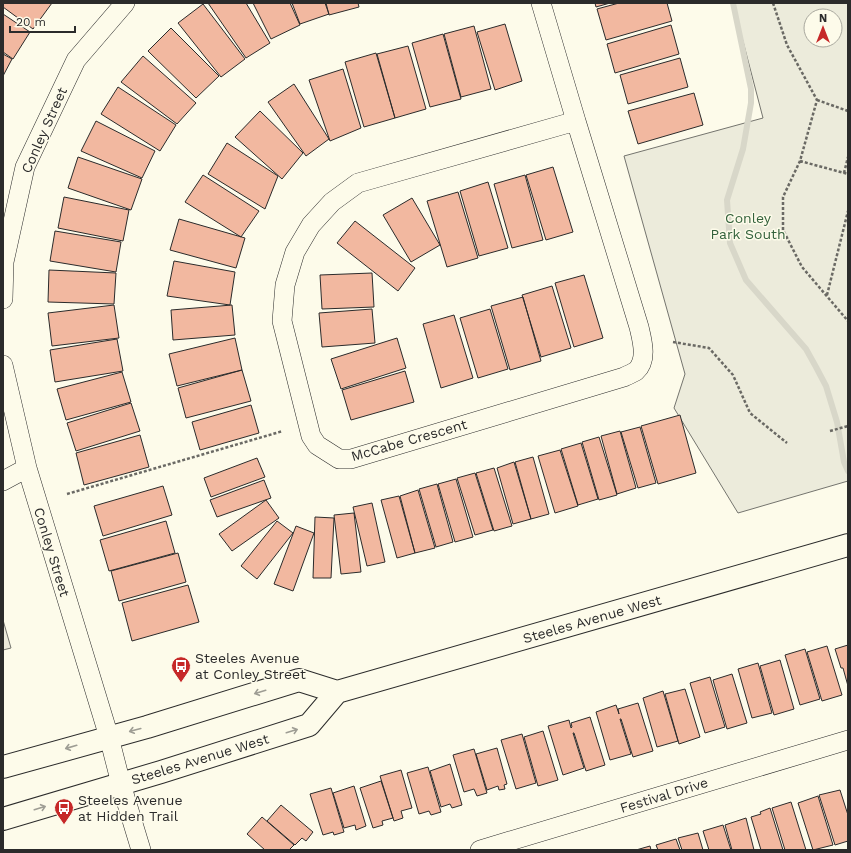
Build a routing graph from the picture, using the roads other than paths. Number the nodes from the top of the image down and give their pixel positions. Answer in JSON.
{"nodes":[{"id":1,"x":125,"y":3,"type":"edge"},
{"id":2,"x":541,"y":3,"type":"edge"},
{"id":3,"x":576,"y":121,"type":"junction"},
{"id":4,"x":3,"y":299,"type":"edge"},
{"id":5,"x":3,"y":364,"type":"edge"},
{"id":6,"x":27,"y":468,"type":"junction"},
{"id":7,"x":3,"y":481,"type":"edge"},
{"id":8,"x":848,"y":545,"type":"edge"},
{"id":9,"x":337,"y":692,"type":"junction"},
{"id":10,"x":109,"y":737,"type":"junction"},
{"id":11,"x":848,"y":740,"type":"edge"},
{"id":12,"x":3,"y":767,"type":"edge"},
{"id":13,"x":121,"y":784,"type":"junction"},
{"id":14,"x":3,"y":819,"type":"edge"},
{"id":15,"x":141,"y":850,"type":"edge"},
{"id":16,"x":480,"y":850,"type":"edge"}],
"edges":[{"from":1,"to":4,"type":"street","name":"Conley Street"},
{"from":2,"to":3,"type":"street","name":"McCabe Crescent"},
{"from":3,"to":3,"type":"street","name":"McCabe Crescent"},
{"from":5,"to":6,"type":"street","name":"Conley Street"},
{"from":6,"to":7,"type":"street"},
{"from":6,"to":10,"type":"street","name":"Conley Street"},
{"from":8,"to":9,"type":"main road","name":"Steeles Avenue West"},
{"from":9,"to":10,"type":"main road","one_way":true},
{"from":13,"to":9,"type":"main road","name":"Steeles Avenue West","one_way":true},
{"from":10,"to":12,"type":"main road","one_way":true},
{"from":10,"to":13,"type":"street","name":"Conley Street"},
{"from":11,"to":16,"type":"street","name":"Festival Drive"},
{"from":14,"to":13,"type":"main road","name":"Steeles Avenue West","one_way":true},
{"from":13,"to":15,"type":"street","name":"Conley Street"}]}
